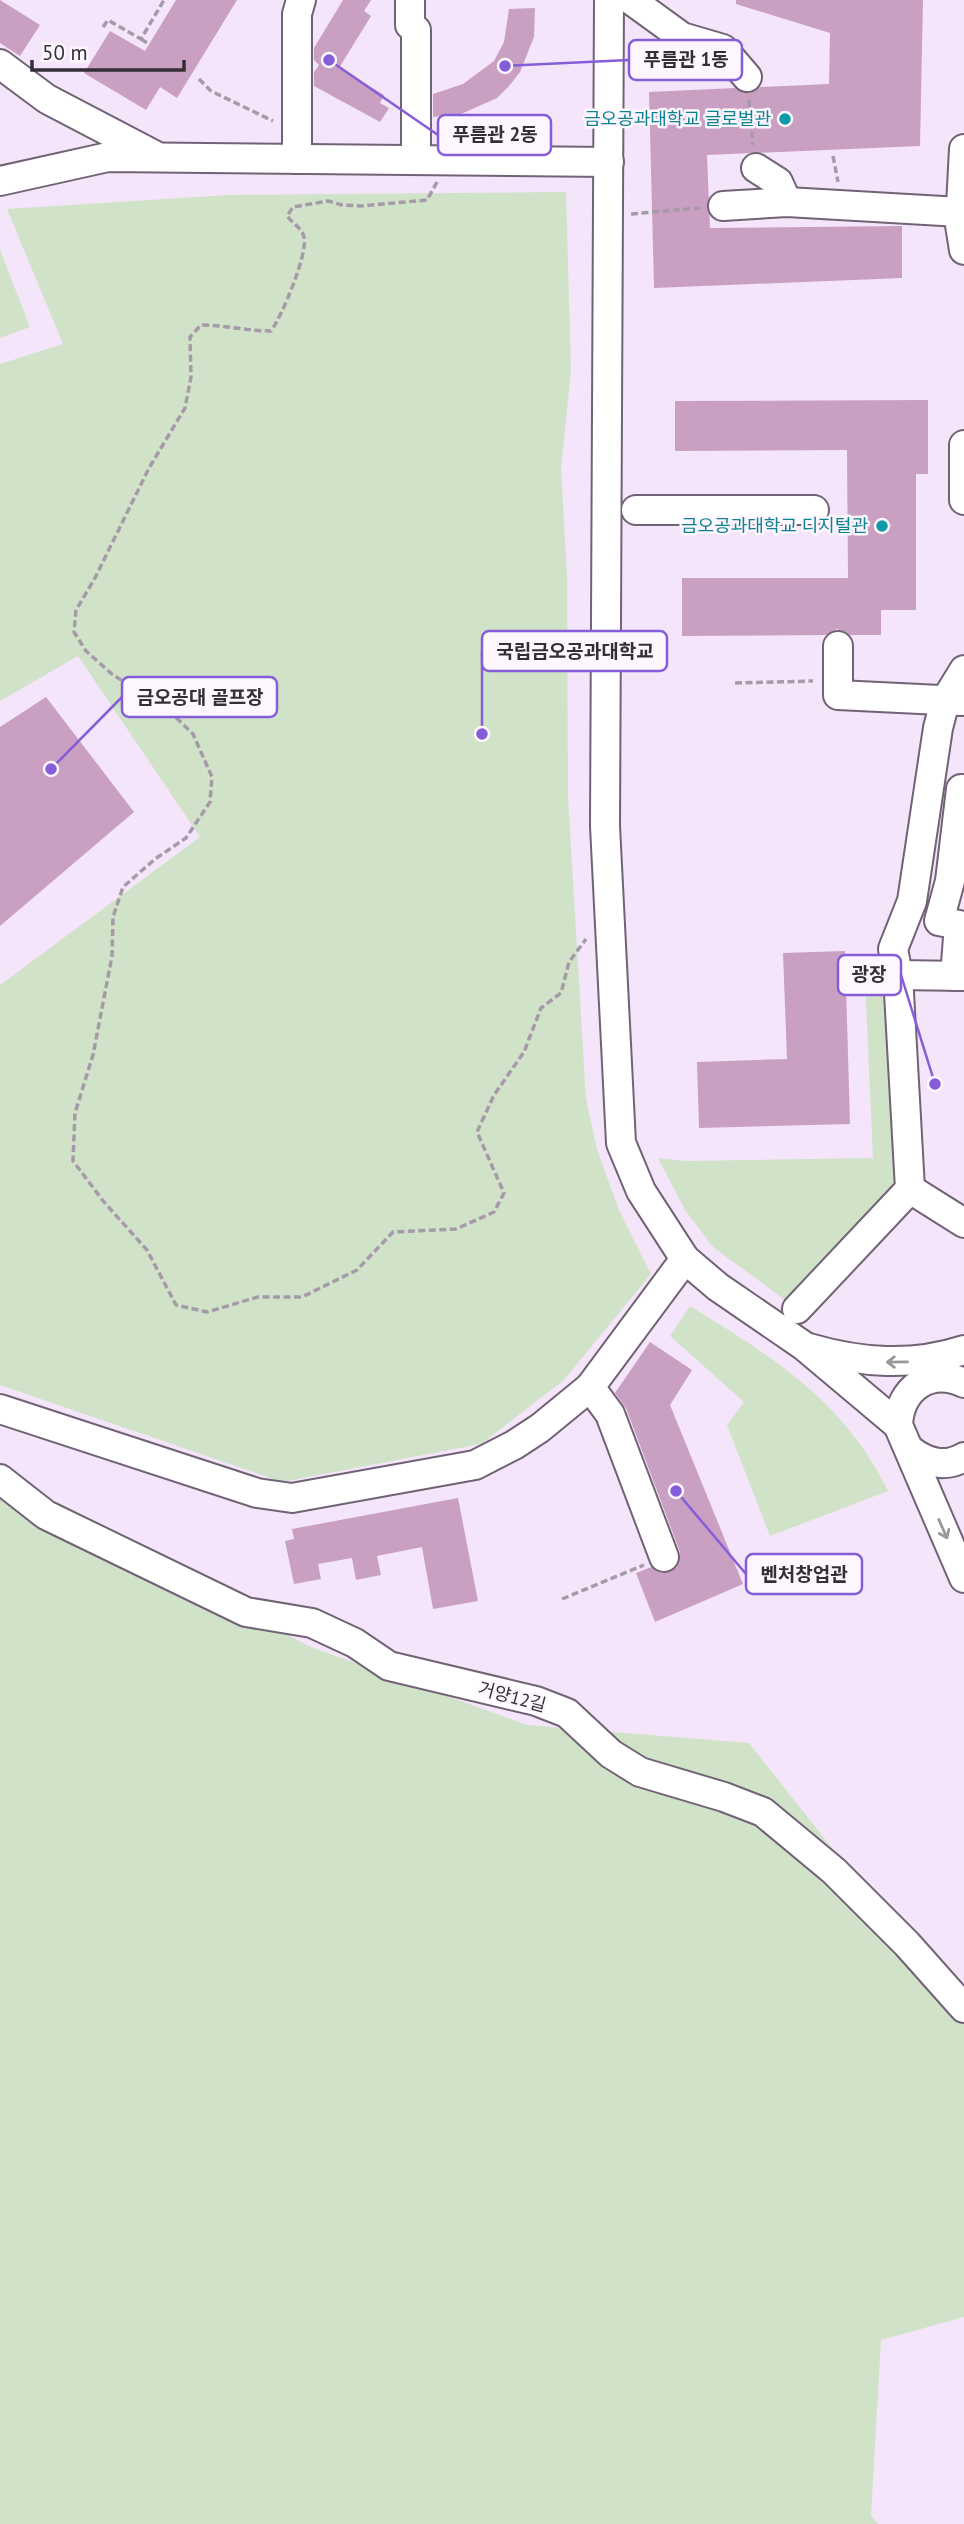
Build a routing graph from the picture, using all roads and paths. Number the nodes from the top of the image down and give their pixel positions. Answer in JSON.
{"nodes":[{"id":1,"x":164,"y":0,"type":"edge"},
{"id":2,"x":301,"y":0,"type":"edge"},
{"id":3,"x":410,"y":0,"type":"edge"},
{"id":4,"x":610,"y":0,"type":"edge"},
{"id":5,"x":631,"y":0,"type":"edge"},
{"id":6,"x":103,"y":27,"type":"dead end"},
{"id":7,"x":141,"y":39,"type":"junction"},
{"id":8,"x":149,"y":44,"type":"dead end"},
{"id":9,"x":0,"y":64,"type":"edge"},
{"id":10,"x":747,"y":77,"type":"joint"},
{"id":11,"x":199,"y":79,"type":"dead end"},
{"id":12,"x":416,"y":145,"type":"dead end"},
{"id":13,"x":297,"y":146,"type":"junction"},
{"id":14,"x":964,"y":149,"type":"edge"},
{"id":15,"x":157,"y":156,"type":"junction"},
{"id":16,"x":609,"y":162,"type":"junction"},
{"id":17,"x":755,"y":168,"type":"joint"},
{"id":18,"x":438,"y":173,"type":"dead end"},
{"id":19,"x":0,"y":181,"type":"edge"},
{"id":20,"x":787,"y":202,"type":"junction"},
{"id":21,"x":723,"y":206,"type":"joint"},
{"id":22,"x":960,"y":212,"type":"junction"},
{"id":23,"x":630,"y":214,"type":"dead end"},
{"id":24,"x":964,"y":250,"type":"edge"},
{"id":25,"x":964,"y":444,"type":"edge"},
{"id":26,"x":964,"y":499,"type":"edge"},
{"id":27,"x":636,"y":510,"type":"dead end"},
{"id":28,"x":814,"y":510,"type":"dead end"},
{"id":29,"x":838,"y":646,"type":"dead end"},
{"id":30,"x":964,"y":670,"type":"edge"},
{"id":31,"x":838,"y":680,"type":"junction"},
{"id":32,"x":735,"y":683,"type":"dead end"},
{"id":33,"x":954,"y":701,"type":"edge"},
{"id":34,"x":961,"y":789,"type":"dead end"},
{"id":35,"x":926,"y":820,"type":"junction"},
{"id":36,"x":956,"y":821,"type":"junction"},
{"id":37,"x":592,"y":932,"type":"dead end"},
{"id":38,"x":898,"y":975,"type":"junction"},
{"id":39,"x":960,"y":976,"type":"edge"},
{"id":40,"x":910,"y":1189,"type":"junction"},
{"id":41,"x":964,"y":1223,"type":"edge"},
{"id":42,"x":685,"y":1259,"type":"junction"},
{"id":43,"x":797,"y":1309,"type":"dead end"},
{"id":44,"x":804,"y":1346,"type":"junction"},
{"id":45,"x":964,"y":1350,"type":"edge"},
{"id":46,"x":964,"y":1356,"type":"edge"},
{"id":47,"x":936,"y":1377,"type":"junction"},
{"id":48,"x":964,"y":1383,"type":"edge"},
{"id":49,"x":590,"y":1387,"type":"junction"},
{"id":50,"x":0,"y":1409,"type":"edge"},
{"id":51,"x":904,"y":1437,"type":"junction"},
{"id":52,"x":964,"y":1457,"type":"edge"},
{"id":53,"x":0,"y":1479,"type":"edge"},
{"id":54,"x":664,"y":1557,"type":"joint"},
{"id":55,"x":964,"y":1578,"type":"edge"},
{"id":56,"x":562,"y":1599,"type":"dead end"},
{"id":57,"x":964,"y":2008,"type":"edge"}],
"edges":[{"from":1,"to":7,"type":"path"},
{"from":2,"to":13,"type":"street"},
{"from":3,"to":12,"type":"street"},
{"from":4,"to":16,"type":"street"},
{"from":5,"to":10,"type":"street"},
{"from":6,"to":7,"type":"path"},
{"from":7,"to":8,"type":"path"},
{"from":9,"to":15,"type":"street"},
{"from":10,"to":17,"type":"path"},
{"from":11,"to":13,"type":"path"},
{"from":13,"to":15,"type":"street"},
{"from":13,"to":16,"type":"street"},
{"from":14,"to":22,"type":"street"},
{"from":15,"to":19,"type":"street"},
{"from":16,"to":42,"type":"street"},
{"from":17,"to":20,"type":"street"},
{"from":18,"to":37,"type":"path"},
{"from":20,"to":21,"type":"street"},
{"from":20,"to":22,"type":"street"},
{"from":21,"to":23,"type":"path"},
{"from":22,"to":24,"type":"street"},
{"from":25,"to":26,"type":"street"},
{"from":27,"to":28,"type":"street"},
{"from":29,"to":31,"type":"street"},
{"from":30,"to":33,"type":"street"},
{"from":31,"to":32,"type":"path"},
{"from":31,"to":33,"type":"street"},
{"from":33,"to":35,"type":"street"},
{"from":34,"to":36,"type":"street"},
{"from":35,"to":36,"type":"street"},
{"from":35,"to":38,"type":"street"},
{"from":36,"to":39,"type":"street"},
{"from":38,"to":39,"type":"street"},
{"from":38,"to":40,"type":"street"},
{"from":40,"to":41,"type":"street"},
{"from":40,"to":43,"type":"street"},
{"from":42,"to":44,"type":"street"},
{"from":42,"to":49,"type":"street"},
{"from":45,"to":44,"type":"street","one_way":true},
{"from":44,"to":51,"type":"street"},
{"from":46,"to":47,"type":"street"},
{"from":47,"to":48,"type":"street"},
{"from":47,"to":51,"type":"street"},
{"from":49,"to":50,"type":"street"},
{"from":49,"to":54,"type":"street"},
{"from":51,"to":52,"type":"street"},
{"from":51,"to":55,"type":"street","one_way":true},
{"from":53,"to":57,"type":"street","name":"거양12길"},
{"from":54,"to":56,"type":"path"}]}
